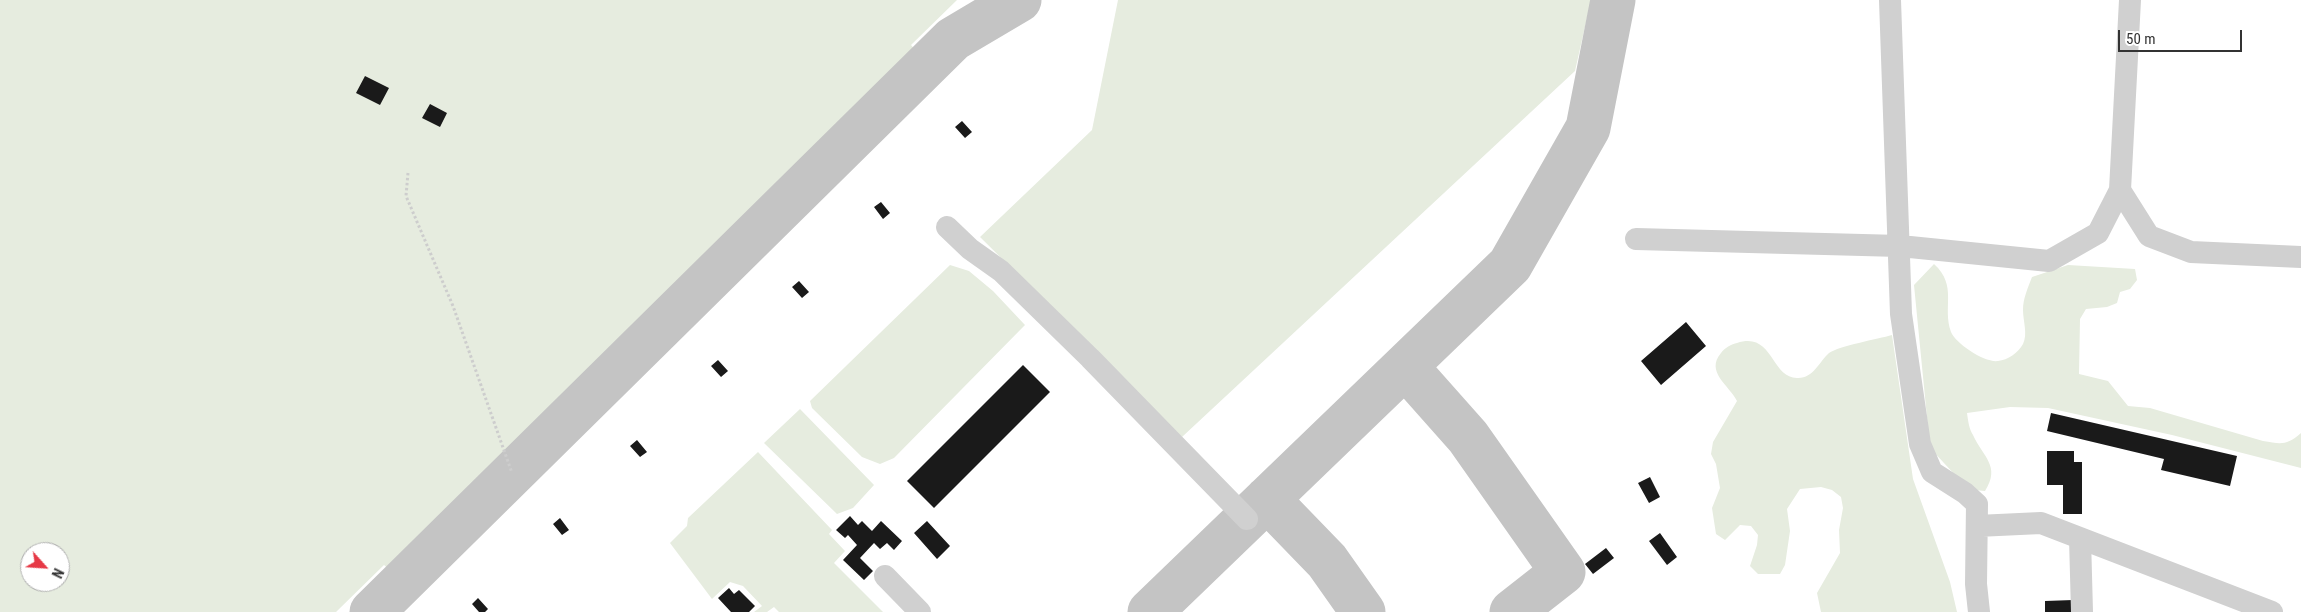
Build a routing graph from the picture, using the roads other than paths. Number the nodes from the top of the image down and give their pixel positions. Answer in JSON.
{"nodes":[{"id":1,"x":1890,"y":0,"type":"edge"},
{"id":2,"x":2130,"y":0,"type":"edge"},
{"id":3,"x":2120,"y":190,"type":"junction"},
{"id":4,"x":947,"y":227,"type":"dead end"},
{"id":5,"x":1636,"y":239,"type":"dead end"},
{"id":6,"x":1900,"y":246,"type":"junction"},
{"id":7,"x":2301,"y":257,"type":"edge"},
{"id":8,"x":1247,"y":519,"type":"dead end"},
{"id":9,"x":1977,"y":526,"type":"junction"},
{"id":10,"x":2080,"y":538,"type":"junction"},
{"id":11,"x":885,"y":576,"type":"dead end"},
{"id":12,"x":920,"y":612,"type":"edge"},
{"id":13,"x":1979,"y":612,"type":"edge"},
{"id":14,"x":2082,"y":612,"type":"edge"},
{"id":15,"x":2272,"y":612,"type":"edge"}],
"edges":[{"from":1,"to":6,"type":"lane"},
{"from":2,"to":3,"type":"lane"},
{"from":3,"to":6,"type":"lane"},
{"from":3,"to":7,"type":"lane"},
{"from":4,"to":8,"type":"lane"},
{"from":5,"to":6,"type":"lane"},
{"from":6,"to":9,"type":"lane"},
{"from":9,"to":10,"type":"lane"},
{"from":9,"to":13,"type":"lane"},
{"from":10,"to":14,"type":"lane"},
{"from":10,"to":15,"type":"lane"},
{"from":11,"to":12,"type":"lane"}]}
